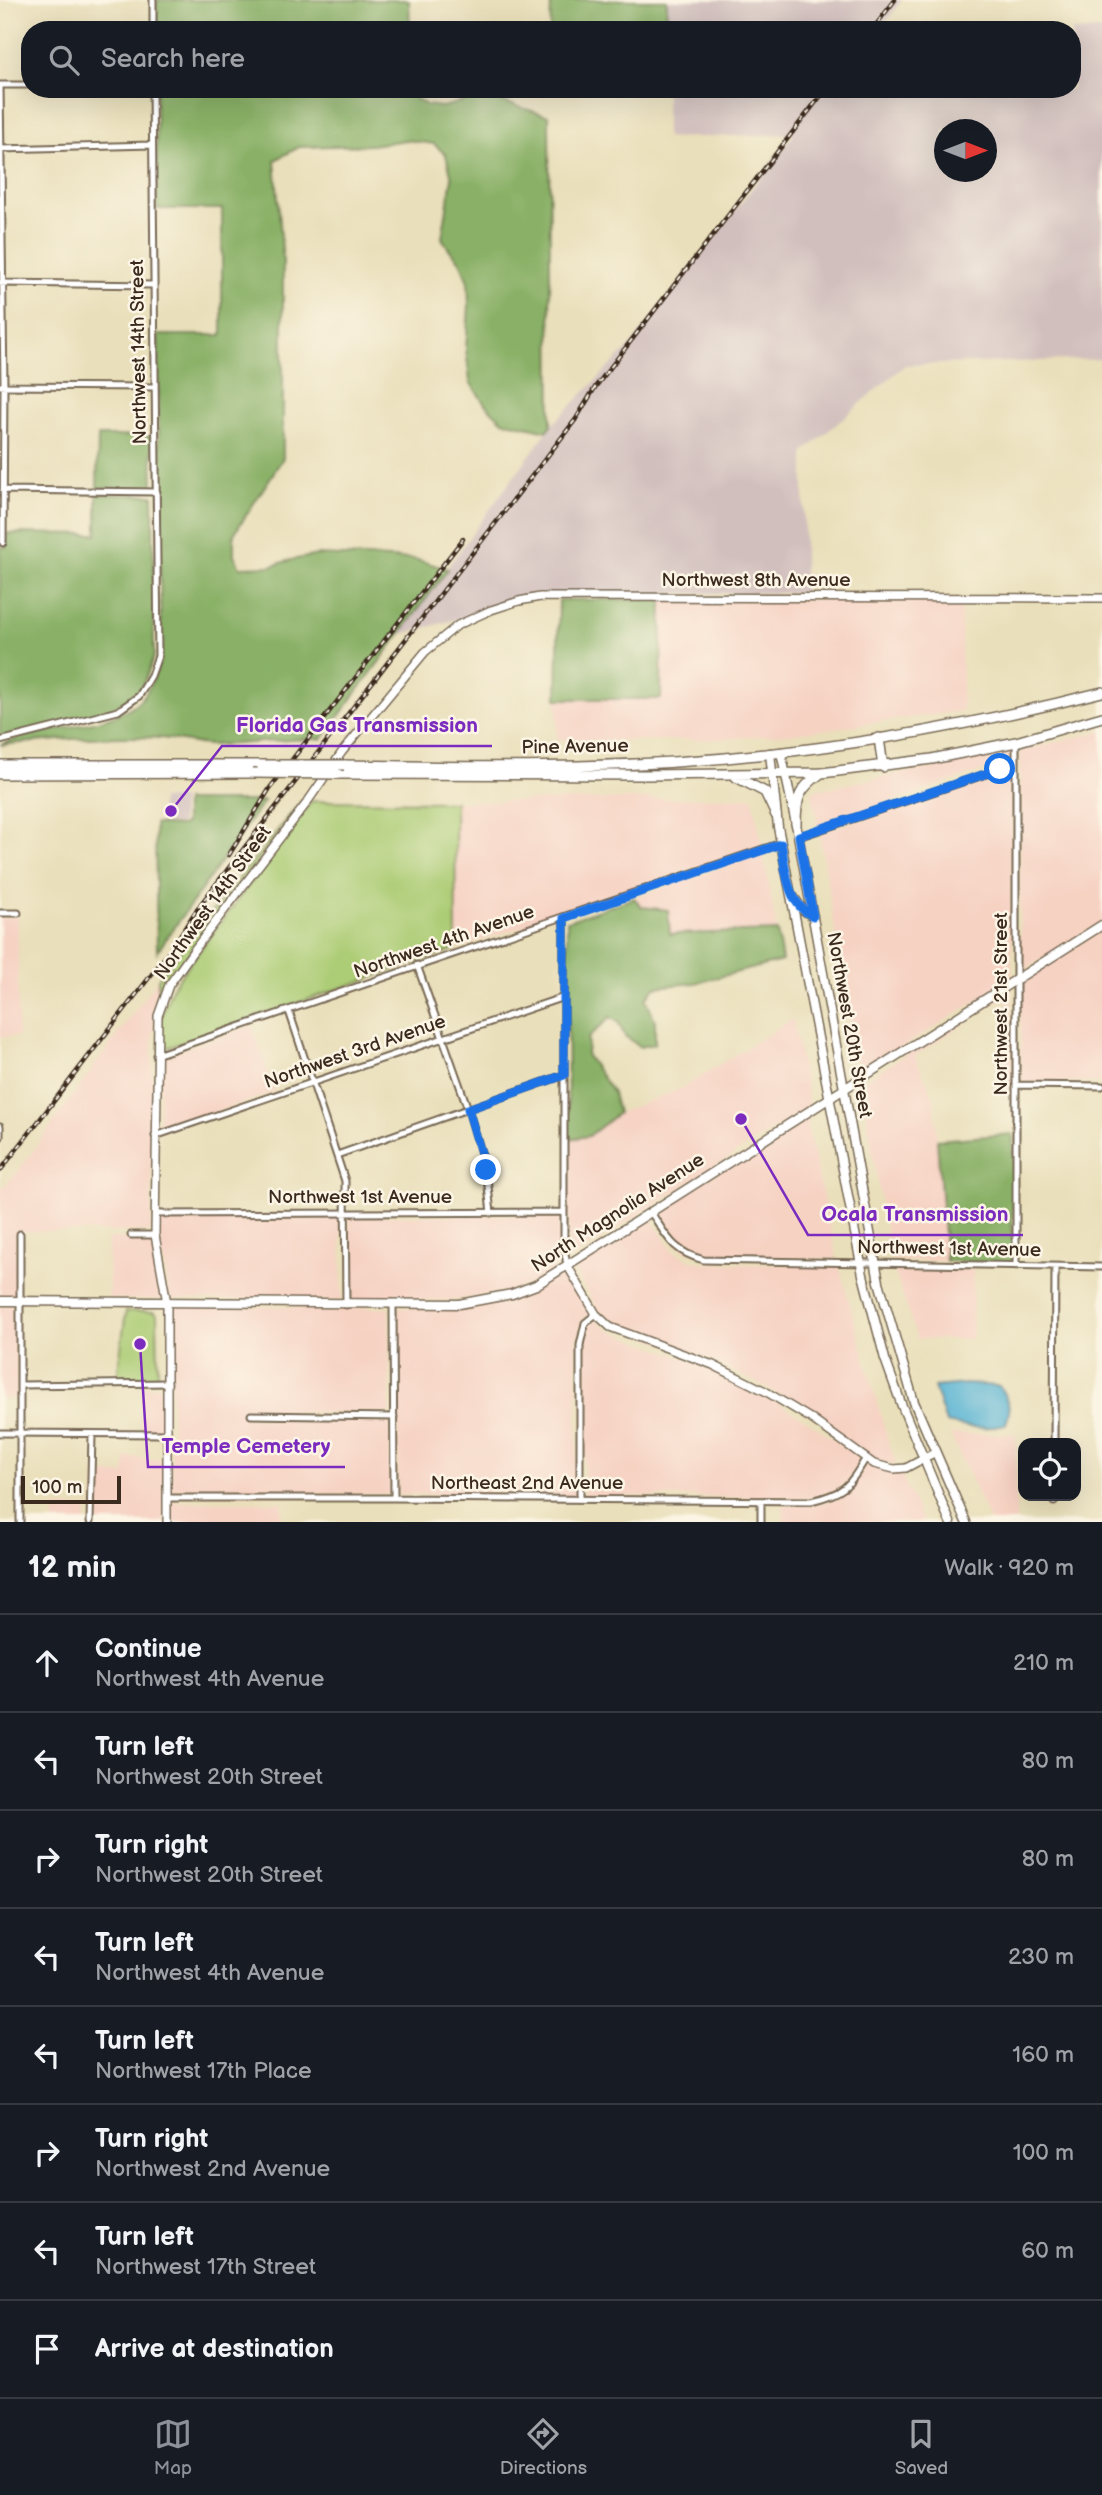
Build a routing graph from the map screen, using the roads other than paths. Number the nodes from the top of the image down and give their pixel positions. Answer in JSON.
{"nodes":[{"id":1,"x":153,"y":0,"type":"edge"},
{"id":2,"x":153,"y":21,"type":"edge"},
{"id":3,"x":0,"y":85,"type":"edge"},
{"id":4,"x":21,"y":85,"type":"edge"},
{"id":5,"x":152,"y":98,"type":"edge"},
{"id":6,"x":152,"y":145,"type":"junction"},
{"id":7,"x":0,"y":149,"type":"edge"},
{"id":8,"x":1,"y":283,"type":"edge"},
{"id":9,"x":153,"y":285,"type":"junction"},
{"id":10,"x":2,"y":386,"type":"edge"},
{"id":11,"x":155,"y":387,"type":"junction"},
{"id":12,"x":2,"y":490,"type":"edge"},
{"id":13,"x":157,"y":492,"type":"junction"},
{"id":14,"x":3,"y":543,"type":"dead end"},
{"id":15,"x":1102,"y":598,"type":"edge"},
{"id":16,"x":425,"y":652,"type":"joint"},
{"id":17,"x":1102,"y":692,"type":"edge"},
{"id":18,"x":1102,"y":717,"type":"edge"},
{"id":19,"x":879,"y":738,"type":"junction"},
{"id":20,"x":0,"y":741,"type":"edge"},
{"id":21,"x":1016,"y":742,"type":"junction"},
{"id":22,"x":781,"y":752,"type":"junction"},
{"id":23,"x":770,"y":753,"type":"junction"},
{"id":24,"x":645,"y":763,"type":"junction"},
{"id":25,"x":1016,"y":764,"type":"junction"},
{"id":26,"x":0,"y":765,"type":"edge"},
{"id":27,"x":883,"y":766,"type":"junction"},
{"id":28,"x":822,"y":773,"type":"junction"},
{"id":29,"x":0,"y":774,"type":"edge"},
{"id":30,"x":644,"y":775,"type":"junction"},
{"id":31,"x":731,"y":775,"type":"junction"},
{"id":32,"x":771,"y":775,"type":"junction"},
{"id":33,"x":784,"y":775,"type":"junction"},
{"id":34,"x":776,"y":815,"type":"junction"},
{"id":35,"x":796,"y":824,"type":"junction"},
{"id":36,"x":799,"y":836,"type":"junction"},
{"id":37,"x":781,"y":844,"type":"junction"},
{"id":38,"x":790,"y":892,"type":"junction"},
{"id":39,"x":0,"y":913,"type":"edge"},
{"id":40,"x":18,"y":913,"type":"dead end"},
{"id":41,"x":813,"y":916,"type":"junction"},
{"id":42,"x":564,"y":918,"type":"junction"},
{"id":43,"x":1102,"y":925,"type":"edge"},
{"id":44,"x":417,"y":965,"type":"junction"},
{"id":45,"x":1016,"y":979,"type":"junction"},
{"id":46,"x":564,"y":997,"type":"junction"},
{"id":47,"x":289,"y":1011,"type":"junction"},
{"id":48,"x":443,"y":1039,"type":"junction"},
{"id":49,"x":156,"y":1055,"type":"junction"},
{"id":50,"x":564,"y":1075,"type":"junction"},
{"id":51,"x":312,"y":1083,"type":"junction"},
{"id":52,"x":1017,"y":1085,"type":"junction"},
{"id":53,"x":1102,"y":1086,"type":"edge"},
{"id":54,"x":845,"y":1089,"type":"junction"},
{"id":55,"x":828,"y":1099,"type":"junction"},
{"id":56,"x":468,"y":1109,"type":"junction"},
{"id":57,"x":0,"y":1126,"type":"edge"},
{"id":58,"x":155,"y":1136,"type":"junction"},
{"id":59,"x":0,"y":1137,"type":"edge"},
{"id":60,"x":337,"y":1155,"type":"junction"},
{"id":61,"x":650,"y":1211,"type":"junction"},
{"id":62,"x":564,"y":1212,"type":"junction"},
{"id":63,"x":345,"y":1213,"type":"junction"},
{"id":64,"x":491,"y":1213,"type":"junction"},
{"id":65,"x":155,"y":1214,"type":"junction"},
{"id":66,"x":20,"y":1234,"type":"dead end"},
{"id":67,"x":131,"y":1235,"type":"dead end"},
{"id":68,"x":155,"y":1235,"type":"junction"},
{"id":69,"x":861,"y":1263,"type":"junction"},
{"id":70,"x":875,"y":1263,"type":"junction"},
{"id":71,"x":567,"y":1265,"type":"junction"},
{"id":72,"x":1016,"y":1266,"type":"junction"},
{"id":73,"x":1055,"y":1267,"type":"junction"},
{"id":74,"x":1102,"y":1267,"type":"edge"},
{"id":75,"x":0,"y":1301,"type":"edge"},
{"id":76,"x":20,"y":1301,"type":"junction"},
{"id":77,"x":167,"y":1303,"type":"junction"},
{"id":78,"x":346,"y":1305,"type":"junction"},
{"id":79,"x":393,"y":1305,"type":"junction"},
{"id":80,"x":596,"y":1314,"type":"junction"},
{"id":81,"x":168,"y":1383,"type":"junction"},
{"id":82,"x":20,"y":1385,"type":"junction"},
{"id":83,"x":251,"y":1415,"type":"dead end"},
{"id":84,"x":394,"y":1417,"type":"junction"},
{"id":85,"x":0,"y":1433,"type":"edge"},
{"id":86,"x":20,"y":1433,"type":"junction"},
{"id":87,"x":169,"y":1434,"type":"junction"},
{"id":88,"x":92,"y":1435,"type":"junction"},
{"id":89,"x":1054,"y":1438,"type":"edge"},
{"id":90,"x":934,"y":1453,"type":"junction"},
{"id":91,"x":866,"y":1458,"type":"junction"},
{"id":92,"x":923,"y":1461,"type":"junction"},
{"id":93,"x":394,"y":1497,"type":"junction"},
{"id":94,"x":168,"y":1498,"type":"junction"},
{"id":95,"x":580,"y":1499,"type":"junction"},
{"id":96,"x":761,"y":1501,"type":"junction"},
{"id":97,"x":20,"y":1522,"type":"edge"},
{"id":98,"x":90,"y":1522,"type":"edge"},
{"id":99,"x":167,"y":1522,"type":"edge"},
{"id":100,"x":761,"y":1522,"type":"edge"},
{"id":101,"x":950,"y":1522,"type":"edge"},
{"id":102,"x":966,"y":1522,"type":"edge"}],
"edges":[{"from":1,"to":2,"type":"street"},
{"from":3,"to":4,"type":"street"},
{"from":3,"to":7,"type":"street"},
{"from":5,"to":6,"type":"street","name":"Northwest 14th Street"},
{"from":6,"to":7,"type":"street"},
{"from":6,"to":9,"type":"street","name":"Northwest 14th Street"},
{"from":7,"to":8,"type":"street"},
{"from":8,"to":9,"type":"street"},
{"from":8,"to":10,"type":"street"},
{"from":9,"to":11,"type":"street","name":"Northwest 14th Street"},
{"from":10,"to":11,"type":"street"},
{"from":10,"to":12,"type":"street"},
{"from":11,"to":13,"type":"street","name":"Northwest 14th Street"},
{"from":12,"to":13,"type":"street"},
{"from":12,"to":14,"type":"street"},
{"from":13,"to":20,"type":"street","name":"Northwest 14th Street"},
{"from":15,"to":16,"type":"street","name":"Northwest 8th Avenue"},
{"from":16,"to":49,"type":"street","name":"Northwest 14th Street"},
{"from":17,"to":19,"type":"highway","name":"Pine Avenue"},
{"from":18,"to":21,"type":"highway","name":"Pine Avenue"},
{"from":19,"to":22,"type":"highway","name":"Pine Avenue"},
{"from":19,"to":27,"type":"highway"},
{"from":21,"to":25,"type":"street","name":"Northwest 21st Street"},
{"from":21,"to":27,"type":"highway","name":"Pine Avenue"},
{"from":22,"to":23,"type":"highway","name":"Pine Avenue"},
{"from":22,"to":33,"type":"main road","name":"Northwest 20th Street"},
{"from":23,"to":24,"type":"highway","name":"Pine Avenue"},
{"from":23,"to":32,"type":"main road","name":"Northwest 20th Street"},
{"from":24,"to":26,"type":"highway","name":"Pine Avenue","bridge":true},
{"from":24,"to":30,"type":"highway"},
{"from":25,"to":36,"type":"street"},
{"from":25,"to":45,"type":"street","name":"Northwest 21st Street"},
{"from":27,"to":28,"type":"highway","name":"Pine Avenue"},
{"from":28,"to":33,"type":"highway","name":"Pine Avenue"},
{"from":28,"to":35,"type":"highway"},
{"from":29,"to":30,"type":"highway","name":"Pine Avenue","bridge":true},
{"from":30,"to":31,"type":"highway","name":"Pine Avenue"},
{"from":31,"to":32,"type":"highway","name":"Pine Avenue"},
{"from":31,"to":34,"type":"highway"},
{"from":32,"to":33,"type":"highway","name":"Pine Avenue"},
{"from":32,"to":34,"type":"main road","name":"Northwest 20th Street"},
{"from":33,"to":35,"type":"main road","name":"Northwest 20th Street"},
{"from":34,"to":37,"type":"main road","name":"Northwest 20th Street"},
{"from":35,"to":36,"type":"main road","name":"Northwest 20th Street"},
{"from":36,"to":41,"type":"main road","name":"Northwest 20th Street"},
{"from":37,"to":38,"type":"main road","name":"Northwest 20th Street"},
{"from":37,"to":42,"type":"street","name":"Northwest 4th Avenue"},
{"from":38,"to":41,"type":"main road"},
{"from":38,"to":55,"type":"main road","name":"Northwest 20th Street"},
{"from":39,"to":40,"type":"street"},
{"from":41,"to":54,"type":"main road","name":"Northwest 20th Street"},
{"from":42,"to":44,"type":"street","name":"Northwest 4th Avenue"},
{"from":42,"to":46,"type":"street"},
{"from":43,"to":45,"type":"main road","name":"North Magnolia Avenue"},
{"from":44,"to":47,"type":"street","name":"Northwest 4th Avenue"},
{"from":44,"to":48,"type":"street"},
{"from":45,"to":52,"type":"street","name":"Northwest 21st Street"},
{"from":45,"to":54,"type":"main road","name":"North Magnolia Avenue"},
{"from":46,"to":48,"type":"street","name":"Northwest 3rd Avenue"},
{"from":46,"to":50,"type":"street"},
{"from":47,"to":49,"type":"street","name":"Northwest 4th Avenue"},
{"from":47,"to":51,"type":"street"},
{"from":48,"to":51,"type":"street","name":"Northwest 3rd Avenue"},
{"from":48,"to":56,"type":"street"},
{"from":49,"to":58,"type":"street","name":"Northwest 14th Street"},
{"from":50,"to":56,"type":"street"},
{"from":50,"to":62,"type":"street"},
{"from":51,"to":58,"type":"street","name":"Northwest 3rd Avenue"},
{"from":51,"to":60,"type":"street"},
{"from":52,"to":53,"type":"street"},
{"from":52,"to":72,"type":"street","name":"Northwest 21st Street"},
{"from":54,"to":55,"type":"main road","name":"North Magnolia Avenue"},
{"from":54,"to":70,"type":"main road","name":"Northwest 20th Street"},
{"from":55,"to":61,"type":"main road","name":"North Magnolia Avenue"},
{"from":55,"to":69,"type":"main road","name":"Northwest 20th Street"},
{"from":56,"to":60,"type":"street"},
{"from":56,"to":64,"type":"street"},
{"from":57,"to":59,"type":"street"},
{"from":58,"to":65,"type":"street","name":"Northwest 14th Street"},
{"from":60,"to":63,"type":"street"},
{"from":61,"to":69,"type":"street","name":"Northwest 1st Avenue"},
{"from":61,"to":71,"type":"main road","name":"North Magnolia Avenue"},
{"from":62,"to":64,"type":"street","name":"Northwest 1st Avenue"},
{"from":62,"to":71,"type":"street"},
{"from":63,"to":64,"type":"street","name":"Northwest 1st Avenue"},
{"from":63,"to":65,"type":"street","name":"Northwest 1st Avenue"},
{"from":63,"to":78,"type":"street"},
{"from":65,"to":68,"type":"street","name":"Northwest 14th Street"},
{"from":66,"to":76,"type":"street"},
{"from":67,"to":68,"type":"street"},
{"from":68,"to":77,"type":"street","name":"Northwest 14th Street"},
{"from":69,"to":70,"type":"street","name":"Northwest 1st Avenue"},
{"from":69,"to":92,"type":"main road","name":"Northwest 20th Street"},
{"from":70,"to":72,"type":"street","name":"Northwest 1st Avenue"},
{"from":70,"to":90,"type":"main road","name":"Northwest 20th Street"},
{"from":71,"to":79,"type":"main road","name":"North Magnolia Avenue"},
{"from":71,"to":80,"type":"street"},
{"from":72,"to":73,"type":"street","name":"Northwest 1st Avenue"},
{"from":73,"to":74,"type":"street","name":"Northwest 1st Avenue"},
{"from":73,"to":89,"type":"street"},
{"from":75,"to":76,"type":"main road","name":"North Magnolia Avenue"},
{"from":76,"to":77,"type":"main road","name":"North Magnolia Avenue"},
{"from":76,"to":82,"type":"street"},
{"from":77,"to":78,"type":"main road","name":"North Magnolia Avenue"},
{"from":77,"to":81,"type":"street","name":"Northwest 14th Street"},
{"from":78,"to":79,"type":"main road","name":"North Magnolia Avenue"},
{"from":79,"to":84,"type":"street"},
{"from":80,"to":91,"type":"street"},
{"from":80,"to":95,"type":"street"},
{"from":81,"to":82,"type":"street"},
{"from":81,"to":87,"type":"street","name":"Northwest 14th Street"},
{"from":82,"to":86,"type":"street"},
{"from":83,"to":84,"type":"street"},
{"from":84,"to":93,"type":"street"},
{"from":85,"to":86,"type":"street"},
{"from":86,"to":88,"type":"street"},
{"from":86,"to":97,"type":"street"},
{"from":87,"to":88,"type":"street"},
{"from":87,"to":94,"type":"street","name":"Northwest 14th Street"},
{"from":88,"to":98,"type":"street"},
{"from":90,"to":92,"type":"street"},
{"from":90,"to":102,"type":"main road","name":"Northwest 20th Street"},
{"from":91,"to":92,"type":"street"},
{"from":91,"to":96,"type":"street","name":"Northeast 2nd Avenue"},
{"from":92,"to":101,"type":"main road","name":"Northwest 20th Street"},
{"from":93,"to":94,"type":"street","name":"Northeast 2nd Avenue"},
{"from":93,"to":95,"type":"street","name":"Northeast 2nd Avenue"},
{"from":94,"to":99,"type":"street","name":"Northwest 14th Street"},
{"from":95,"to":96,"type":"street","name":"Northeast 2nd Avenue"},
{"from":96,"to":100,"type":"street"}]}
